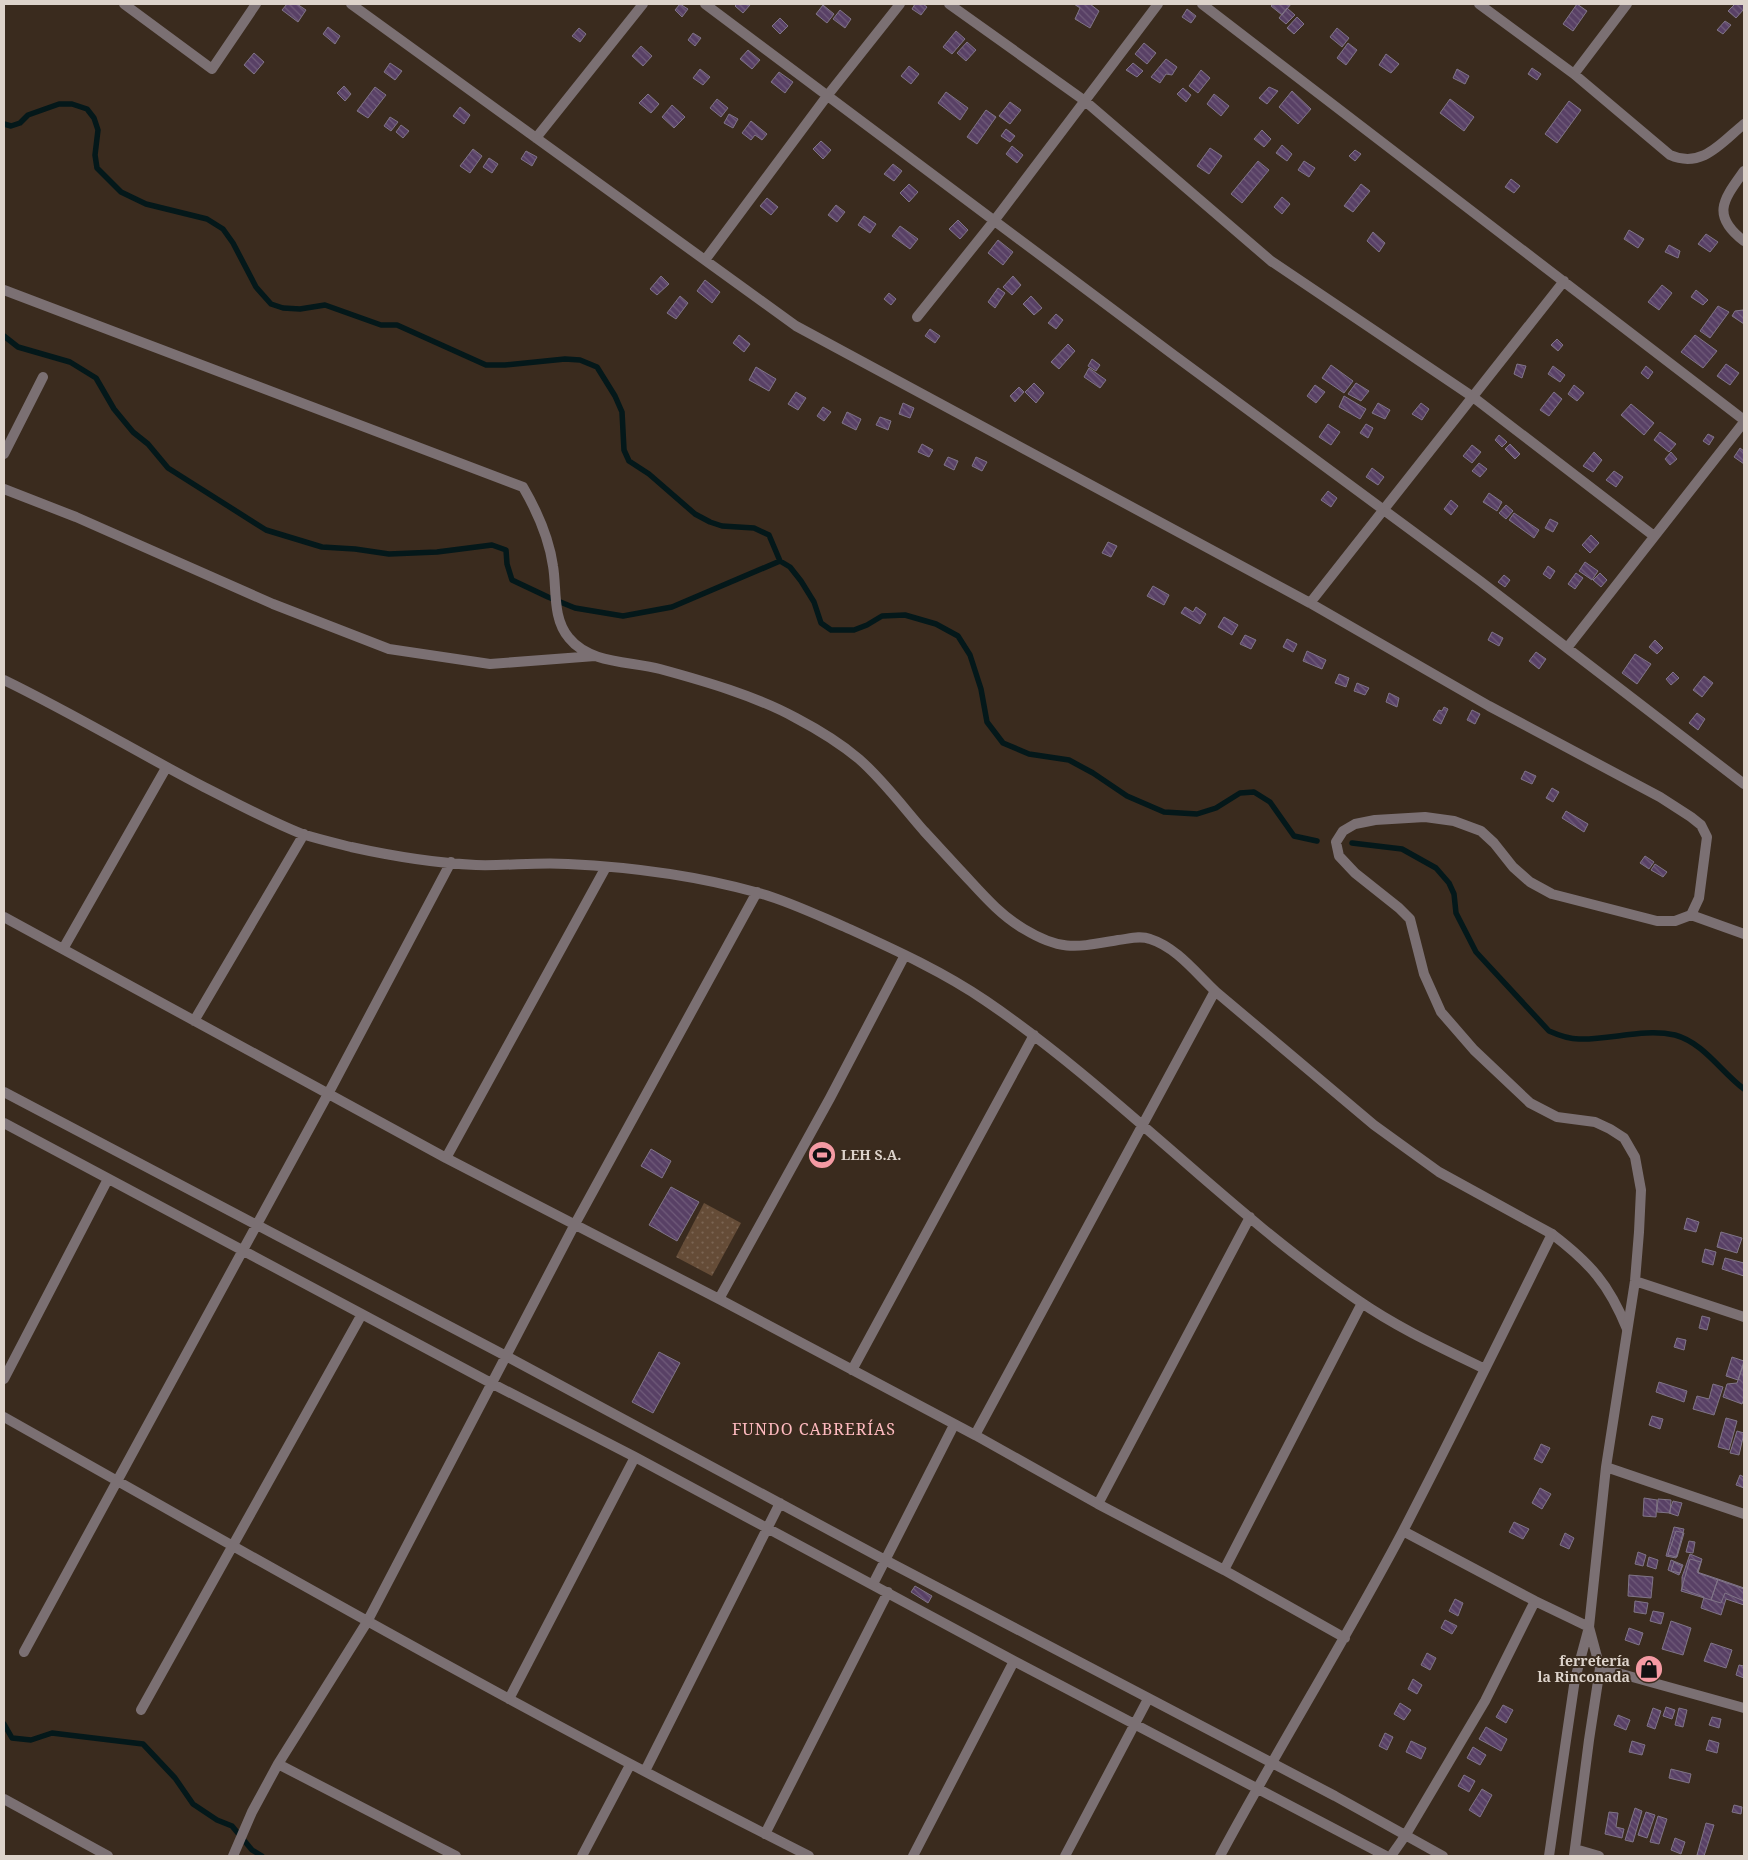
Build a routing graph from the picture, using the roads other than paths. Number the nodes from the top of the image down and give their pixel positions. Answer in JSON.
{"nodes":[{"id":1,"x":124,"y":4,"type":"edge"},
{"id":2,"x":256,"y":4,"type":"edge"},
{"id":3,"x":352,"y":4,"type":"edge"},
{"id":4,"x":644,"y":4,"type":"edge"},
{"id":5,"x":705,"y":4,"type":"edge"},
{"id":6,"x":900,"y":4,"type":"edge"},
{"id":7,"x":949,"y":4,"type":"edge"},
{"id":8,"x":1158,"y":4,"type":"edge"},
{"id":9,"x":1202,"y":4,"type":"edge"},
{"id":10,"x":1479,"y":4,"type":"edge"},
{"id":11,"x":1627,"y":4,"type":"edge"},
{"id":12,"x":1574,"y":74,"type":"junction"},
{"id":13,"x":827,"y":96,"type":"junction"},
{"id":14,"x":1085,"y":101,"type":"junction"},
{"id":15,"x":1744,"y":124,"type":"edge"},
{"id":16,"x":536,"y":138,"type":"junction"},
{"id":17,"x":1744,"y":171,"type":"edge"},
{"id":18,"x":994,"y":221,"type":"junction"},
{"id":19,"x":1744,"y":241,"type":"edge"},
{"id":20,"x":705,"y":260,"type":"junction"},
{"id":21,"x":1564,"y":281,"type":"junction"},
{"id":22,"x":4,"y":290,"type":"edge"},
{"id":23,"x":917,"y":317,"type":"dead end"},
{"id":24,"x":43,"y":377,"type":"dead end"},
{"id":25,"x":1473,"y":397,"type":"junction"},
{"id":26,"x":1744,"y":421,"type":"edge"},
{"id":27,"x":4,"y":454,"type":"edge"},
{"id":28,"x":4,"y":489,"type":"edge"},
{"id":29,"x":1384,"y":510,"type":"junction"},
{"id":30,"x":1654,"y":536,"type":"junction"},
{"id":31,"x":1310,"y":603,"type":"junction"},
{"id":32,"x":1567,"y":648,"type":"junction"},
{"id":33,"x":596,"y":656,"type":"junction"},
{"id":34,"x":4,"y":680,"type":"edge"},
{"id":35,"x":166,"y":768,"type":"junction"},
{"id":36,"x":1742,"y":779,"type":"edge"},
{"id":37,"x":304,"y":834,"type":"junction"},
{"id":38,"x":451,"y":862,"type":"junction"},
{"id":39,"x":606,"y":866,"type":"junction"},
{"id":40,"x":757,"y":892,"type":"junction"},
{"id":41,"x":1691,"y":915,"type":"junction"},
{"id":42,"x":4,"y":917,"type":"edge"},
{"id":43,"x":1744,"y":934,"type":"edge"},
{"id":44,"x":63,"y":949,"type":"junction"},
{"id":45,"x":904,"y":954,"type":"junction"},
{"id":46,"x":1215,"y":991,"type":"junction"},
{"id":47,"x":194,"y":1021,"type":"junction"},
{"id":48,"x":1034,"y":1035,"type":"junction"},
{"id":49,"x":4,"y":1092,"type":"edge"},
{"id":50,"x":328,"y":1094,"type":"junction"},
{"id":51,"x":4,"y":1123,"type":"edge"},
{"id":52,"x":1143,"y":1127,"type":"junction"},
{"id":53,"x":446,"y":1158,"type":"junction"},
{"id":54,"x":108,"y":1179,"type":"junction"},
{"id":55,"x":1250,"y":1217,"type":"junction"},
{"id":56,"x":575,"y":1224,"type":"junction"},
{"id":57,"x":257,"y":1225,"type":"junction"},
{"id":58,"x":1552,"y":1234,"type":"junction"},
{"id":59,"x":244,"y":1250,"type":"junction"},
{"id":60,"x":1635,"y":1282,"type":"junction"},
{"id":61,"x":719,"y":1299,"type":"junction"},
{"id":62,"x":1362,"y":1303,"type":"junction"},
{"id":63,"x":362,"y":1314,"type":"junction"},
{"id":64,"x":1744,"y":1317,"type":"edge"},
{"id":65,"x":1628,"y":1329,"type":"junction"},
{"id":66,"x":506,"y":1356,"type":"junction"},
{"id":67,"x":1484,"y":1369,"type":"junction"},
{"id":68,"x":852,"y":1370,"type":"junction"},
{"id":69,"x":4,"y":1379,"type":"edge"},
{"id":70,"x":491,"y":1383,"type":"junction"},
{"id":71,"x":4,"y":1417,"type":"edge"},
{"id":72,"x":954,"y":1425,"type":"junction"},
{"id":73,"x":975,"y":1435,"type":"junction"},
{"id":74,"x":635,"y":1457,"type":"junction"},
{"id":75,"x":1606,"y":1467,"type":"junction"},
{"id":76,"x":118,"y":1481,"type":"junction"},
{"id":77,"x":780,"y":1504,"type":"junction"},
{"id":78,"x":1098,"y":1504,"type":"junction"},
{"id":79,"x":1744,"y":1514,"type":"edge"},
{"id":80,"x":768,"y":1529,"type":"junction"},
{"id":81,"x":1403,"y":1531,"type":"junction"},
{"id":82,"x":232,"y":1546,"type":"junction"},
{"id":83,"x":885,"y":1560,"type":"junction"},
{"id":84,"x":1224,"y":1570,"type":"junction"},
{"id":85,"x":872,"y":1584,"type":"junction"},
{"id":86,"x":888,"y":1592,"type":"junction"},
{"id":87,"x":1535,"y":1602,"type":"junction"},
{"id":88,"x":366,"y":1622,"type":"junction"},
{"id":89,"x":1589,"y":1627,"type":"junction"},
{"id":90,"x":1345,"y":1638,"type":"junction"},
{"id":91,"x":24,"y":1652,"type":"dead end"},
{"id":92,"x":1014,"y":1661,"type":"junction"},
{"id":93,"x":1600,"y":1668,"type":"junction"},
{"id":94,"x":509,"y":1699,"type":"junction"},
{"id":95,"x":1148,"y":1699,"type":"junction"},
{"id":96,"x":1744,"y":1708,"type":"edge"},
{"id":97,"x":141,"y":1710,"type":"dead end"},
{"id":98,"x":1135,"y":1724,"type":"junction"},
{"id":99,"x":1271,"y":1763,"type":"junction"},
{"id":100,"x":278,"y":1764,"type":"junction"},
{"id":101,"x":630,"y":1765,"type":"junction"},
{"id":102,"x":645,"y":1771,"type":"junction"},
{"id":103,"x":1257,"y":1788,"type":"junction"},
{"id":104,"x":4,"y":1799,"type":"edge"},
{"id":105,"x":765,"y":1834,"type":"junction"},
{"id":106,"x":1405,"y":1836,"type":"junction"},
{"id":107,"x":1575,"y":1852,"type":"edge"},
{"id":108,"x":108,"y":1856,"type":"edge"},
{"id":109,"x":233,"y":1856,"type":"edge"},
{"id":110,"x":456,"y":1856,"type":"edge"},
{"id":111,"x":582,"y":1856,"type":"edge"},
{"id":112,"x":809,"y":1856,"type":"edge"},
{"id":113,"x":913,"y":1856,"type":"edge"},
{"id":114,"x":1065,"y":1856,"type":"edge"},
{"id":115,"x":1220,"y":1856,"type":"edge"},
{"id":116,"x":1386,"y":1856,"type":"edge"},
{"id":117,"x":1391,"y":1856,"type":"edge"},
{"id":118,"x":1444,"y":1856,"type":"edge"},
{"id":119,"x":1549,"y":1856,"type":"edge"},
{"id":120,"x":1599,"y":1856,"type":"edge"}],
"edges":[{"from":1,"to":2,"type":"street"},
{"from":3,"to":16,"type":"street"},
{"from":4,"to":16,"type":"street"},
{"from":5,"to":13,"type":"street"},
{"from":6,"to":13,"type":"street"},
{"from":7,"to":14,"type":"street"},
{"from":8,"to":14,"type":"street"},
{"from":9,"to":21,"type":"street"},
{"from":10,"to":12,"type":"street"},
{"from":11,"to":12,"type":"street"},
{"from":12,"to":15,"type":"street"},
{"from":13,"to":18,"type":"street"},
{"from":13,"to":20,"type":"street"},
{"from":14,"to":18,"type":"street"},
{"from":14,"to":25,"type":"street"},
{"from":16,"to":20,"type":"street"},
{"from":17,"to":19,"type":"street"},
{"from":18,"to":23,"type":"street"},
{"from":18,"to":29,"type":"street"},
{"from":20,"to":31,"type":"street"},
{"from":21,"to":25,"type":"street"},
{"from":21,"to":26,"type":"street"},
{"from":22,"to":33,"type":"street"},
{"from":24,"to":27,"type":"street"},
{"from":25,"to":29,"type":"street"},
{"from":25,"to":30,"type":"street"},
{"from":26,"to":30,"type":"street"},
{"from":28,"to":33,"type":"street"},
{"from":29,"to":31,"type":"street"},
{"from":29,"to":32,"type":"street"},
{"from":30,"to":32,"type":"street"},
{"from":31,"to":41,"type":"street"},
{"from":32,"to":36,"type":"street"},
{"from":33,"to":46,"type":"street"},
{"from":34,"to":35,"type":"street"},
{"from":35,"to":37,"type":"street"},
{"from":35,"to":44,"type":"street"},
{"from":37,"to":38,"type":"street"},
{"from":37,"to":47,"type":"street"},
{"from":38,"to":39,"type":"street"},
{"from":38,"to":50,"type":"street"},
{"from":39,"to":40,"type":"street"},
{"from":39,"to":53,"type":"street"},
{"from":40,"to":45,"type":"street"},
{"from":40,"to":56,"type":"street"},
{"from":41,"to":43,"type":"street"},
{"from":41,"to":60,"type":"street"},
{"from":42,"to":44,"type":"street"},
{"from":44,"to":47,"type":"street"},
{"from":45,"to":48,"type":"street"},
{"from":45,"to":61,"type":"street"},
{"from":46,"to":52,"type":"street"},
{"from":46,"to":58,"type":"street"},
{"from":47,"to":50,"type":"street"},
{"from":48,"to":52,"type":"street"},
{"from":48,"to":68,"type":"street"},
{"from":49,"to":57,"type":"street"},
{"from":50,"to":53,"type":"street"},
{"from":50,"to":57,"type":"street"},
{"from":51,"to":54,"type":"street"},
{"from":52,"to":55,"type":"street"},
{"from":52,"to":73,"type":"street"},
{"from":53,"to":56,"type":"street"},
{"from":54,"to":59,"type":"street"},
{"from":54,"to":69,"type":"street"},
{"from":55,"to":62,"type":"street"},
{"from":55,"to":78,"type":"street"},
{"from":56,"to":61,"type":"street"},
{"from":56,"to":66,"type":"street"},
{"from":57,"to":59,"type":"street"},
{"from":57,"to":66,"type":"street"},
{"from":58,"to":65,"type":"street"},
{"from":58,"to":67,"type":"street"},
{"from":59,"to":63,"type":"street"},
{"from":59,"to":76,"type":"street"},
{"from":60,"to":64,"type":"street"},
{"from":60,"to":65,"type":"street"},
{"from":61,"to":68,"type":"street"},
{"from":62,"to":67,"type":"street"},
{"from":62,"to":84,"type":"street"},
{"from":63,"to":70,"type":"street"},
{"from":63,"to":82,"type":"street"},
{"from":65,"to":75,"type":"street"},
{"from":66,"to":70,"type":"street"},
{"from":66,"to":77,"type":"street"},
{"from":67,"to":81,"type":"street"},
{"from":68,"to":72,"type":"street"},
{"from":70,"to":74,"type":"street"},
{"from":70,"to":88,"type":"street"},
{"from":71,"to":76,"type":"street"},
{"from":72,"to":73,"type":"street"},
{"from":72,"to":83,"type":"street"},
{"from":73,"to":78,"type":"street"},
{"from":74,"to":80,"type":"street"},
{"from":74,"to":94,"type":"street"},
{"from":75,"to":79,"type":"street"},
{"from":75,"to":89,"type":"street"},
{"from":76,"to":82,"type":"street"},
{"from":76,"to":91,"type":"street"},
{"from":77,"to":80,"type":"street"},
{"from":77,"to":83,"type":"street"},
{"from":78,"to":84,"type":"street"},
{"from":80,"to":85,"type":"street"},
{"from":80,"to":102,"type":"street"},
{"from":81,"to":87,"type":"street"},
{"from":81,"to":90,"type":"street"},
{"from":82,"to":88,"type":"street"},
{"from":82,"to":97,"type":"street"},
{"from":83,"to":85,"type":"street"},
{"from":83,"to":95,"type":"street"},
{"from":84,"to":90,"type":"street"},
{"from":85,"to":86,"type":"street"},
{"from":86,"to":92,"type":"street"},
{"from":86,"to":105,"type":"street"},
{"from":87,"to":89,"type":"street"},
{"from":87,"to":106,"type":"street"},
{"from":88,"to":94,"type":"street"},
{"from":88,"to":100,"type":"street"},
{"from":89,"to":93,"type":"street"},
{"from":89,"to":119,"type":"street"},
{"from":90,"to":99,"type":"street"},
{"from":92,"to":98,"type":"street"},
{"from":92,"to":113,"type":"street"},
{"from":93,"to":96,"type":"street"},
{"from":93,"to":107,"type":"street"},
{"from":94,"to":101,"type":"street"},
{"from":95,"to":98,"type":"street"},
{"from":95,"to":99,"type":"street"},
{"from":98,"to":103,"type":"street"},
{"from":98,"to":114,"type":"street"},
{"from":99,"to":103,"type":"street"},
{"from":99,"to":106,"type":"street"},
{"from":100,"to":109,"type":"street"},
{"from":100,"to":110,"type":"street"},
{"from":101,"to":102,"type":"street"},
{"from":101,"to":111,"type":"street"},
{"from":102,"to":105,"type":"street"},
{"from":103,"to":115,"type":"street"},
{"from":103,"to":116,"type":"street"},
{"from":104,"to":108,"type":"street"},
{"from":105,"to":112,"type":"street"},
{"from":106,"to":117,"type":"street"},
{"from":106,"to":118,"type":"street"},
{"from":107,"to":120,"type":"street"}]}
